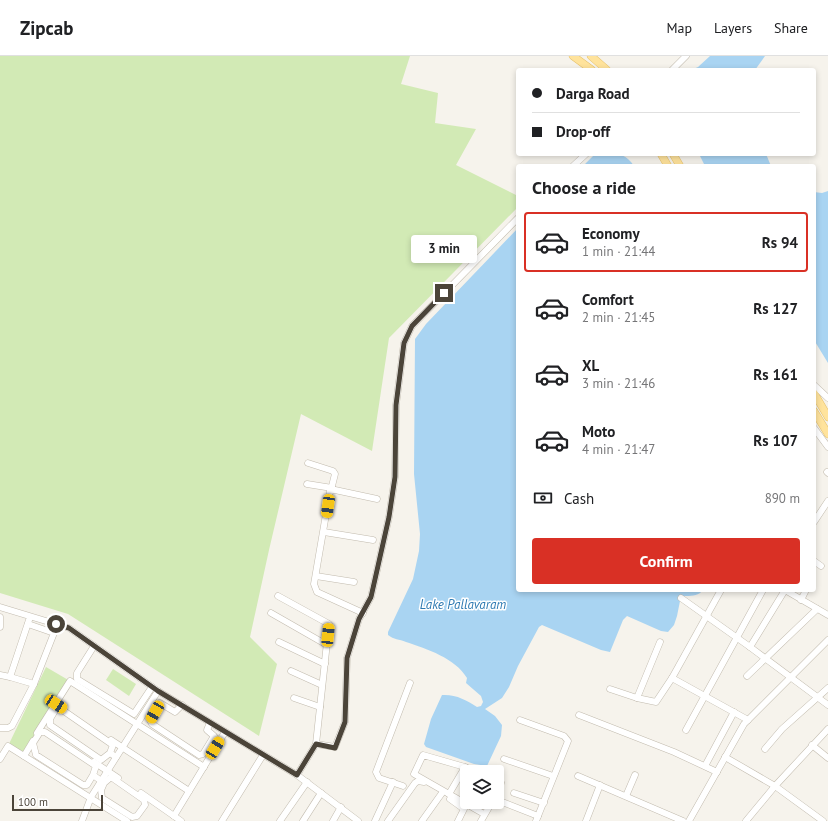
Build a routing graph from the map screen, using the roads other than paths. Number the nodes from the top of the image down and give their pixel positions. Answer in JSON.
{"nodes":[{"id":1,"x":573,"y":56,"type":"edge"},
{"id":2,"x":591,"y":56,"type":"edge"},
{"id":3,"x":686,"y":56,"type":"edge"},
{"id":4,"x":589,"y":68,"type":"edge"},
{"id":5,"x":605,"y":68,"type":"edge"},
{"id":6,"x":674,"y":68,"type":"edge"},
{"id":7,"x":584,"y":156,"type":"edge"},
{"id":8,"x":575,"y":164,"type":"edge"},
{"id":9,"x":516,"y":220,"type":"edge"},
{"id":10,"x":816,"y":388,"type":"edge"},
{"id":11,"x":816,"y":396,"type":"edge"},
{"id":12,"x":828,"y":398,"type":"edge"},
{"id":13,"x":816,"y":414,"type":"edge"},
{"id":14,"x":828,"y":417,"type":"edge"},
{"id":15,"x":816,"y":431,"type":"edge"},
{"id":16,"x":827,"y":432,"type":"edge"},
{"id":17,"x":828,"y":447,"type":"edge"},
{"id":18,"x":308,"y":463,"type":"dead end"},
{"id":19,"x":307,"y":484,"type":"dead end"},
{"id":20,"x":332,"y":489,"type":"junction"},
{"id":21,"x":377,"y":499,"type":"dead end"},
{"id":22,"x":828,"y":501,"type":"edge"},
{"id":23,"x":816,"y":519,"type":"edge"},
{"id":24,"x":324,"y":532,"type":"junction"},
{"id":25,"x":373,"y":540,"type":"dead end"},
{"id":26,"x":816,"y":562,"type":"edge"},
{"id":27,"x":821,"y":566,"type":"dead end"},
{"id":28,"x":316,"y":576,"type":"junction"},
{"id":29,"x":354,"y":582,"type":"dead end"},
{"id":30,"x":720,"y":592,"type":"edge"},
{"id":31,"x":762,"y":592,"type":"edge"},
{"id":32,"x":784,"y":592,"type":"edge"},
{"id":33,"x":788,"y":592,"type":"edge"},
{"id":34,"x":805,"y":592,"type":"edge"},
{"id":35,"x":278,"y":596,"type":"dead end"},
{"id":36,"x":681,"y":598,"type":"dead end"},
{"id":37,"x":802,"y":600,"type":"junction"},
{"id":38,"x":0,"y":607,"type":"edge"},
{"id":39,"x":817,"y":609,"type":"junction"},
{"id":40,"x":271,"y":613,"type":"dead end"},
{"id":41,"x":363,"y":613,"type":"junction"},
{"id":42,"x":828,"y":615,"type":"edge"},
{"id":43,"x":30,"y":616,"type":"junction"},
{"id":44,"x":706,"y":616,"type":"junction"},
{"id":45,"x":0,"y":617,"type":"edge"},
{"id":46,"x":28,"y":624,"type":"junction"},
{"id":47,"x":0,"y":627,"type":"edge"},
{"id":48,"x":736,"y":638,"type":"junction"},
{"id":49,"x":828,"y":640,"type":"edge"},
{"id":50,"x":279,"y":642,"type":"dead end"},
{"id":51,"x":660,"y":642,"type":"dead end"},
{"id":52,"x":327,"y":645,"type":"junction"},
{"id":53,"x":94,"y":646,"type":"junction"},
{"id":54,"x":750,"y":647,"type":"junction"},
{"id":55,"x":765,"y":659,"type":"junction"},
{"id":56,"x":325,"y":664,"type":"junction"},
{"id":57,"x":291,"y":671,"type":"dead end"},
{"id":58,"x":0,"y":675,"type":"edge"},
{"id":59,"x":747,"y":676,"type":"dead end"},
{"id":60,"x":10,"y":677,"type":"junction"},
{"id":61,"x":672,"y":678,"type":"junction"},
{"id":62,"x":792,"y":678,"type":"junction"},
{"id":63,"x":410,"y":683,"type":"dead end"},
{"id":64,"x":34,"y":684,"type":"junction"},
{"id":65,"x":322,"y":685,"type":"junction"},
{"id":66,"x":152,"y":687,"type":"junction"},
{"id":67,"x":828,"y":688,"type":"edge"},
{"id":68,"x":610,"y":689,"type":"dead end"},
{"id":69,"x":158,"y":691,"type":"junction"},
{"id":70,"x":704,"y":696,"type":"junction"},
{"id":71,"x":819,"y":697,"type":"junction"},
{"id":72,"x":294,"y":698,"type":"dead end"},
{"id":73,"x":636,"y":698,"type":"junction"},
{"id":74,"x":56,"y":704,"type":"junction"},
{"id":75,"x":182,"y":705,"type":"junction"},
{"id":76,"x":828,"y":705,"type":"edge"},
{"id":77,"x":320,"y":708,"type":"junction"},
{"id":78,"x":734,"y":712,"type":"junction"},
{"id":79,"x":579,"y":715,"type":"dead end"},
{"id":80,"x":520,"y":720,"type":"dead end"},
{"id":81,"x":748,"y":720,"type":"junction"},
{"id":82,"x":210,"y":723,"type":"junction"},
{"id":83,"x":137,"y":724,"type":"junction"},
{"id":84,"x":41,"y":727,"type":"junction"},
{"id":85,"x":1,"y":728,"type":"edge"},
{"id":86,"x":828,"y":729,"type":"edge"},
{"id":87,"x":686,"y":730,"type":"dead end"},
{"id":88,"x":225,"y":732,"type":"junction"},
{"id":89,"x":0,"y":736,"type":"edge"},
{"id":90,"x":316,"y":744,"type":"junction"},
{"id":91,"x":812,"y":745,"type":"junction"},
{"id":92,"x":122,"y":747,"type":"junction"},
{"id":93,"x":765,"y":749,"type":"dead end"},
{"id":94,"x":110,"y":753,"type":"junction"},
{"id":95,"x":264,"y":755,"type":"junction"},
{"id":96,"x":24,"y":756,"type":"junction"},
{"id":97,"x":116,"y":757,"type":"junction"},
{"id":98,"x":726,"y":757,"type":"junction"},
{"id":99,"x":828,"y":758,"type":"edge"},
{"id":100,"x":0,"y":759,"type":"edge"},
{"id":101,"x":504,"y":759,"type":"dead end"},
{"id":102,"x":460,"y":766,"type":"edge"},
{"id":103,"x":705,"y":766,"type":"junction"},
{"id":104,"x":204,"y":767,"type":"junction"},
{"id":105,"x":108,"y":770,"type":"junction"},
{"id":106,"x":717,"y":772,"type":"junction"},
{"id":107,"x":93,"y":775,"type":"junction"},
{"id":108,"x":297,"y":775,"type":"junction"},
{"id":109,"x":460,"y":775,"type":"edge"},
{"id":110,"x":635,"y":775,"type":"dead end"},
{"id":111,"x":553,"y":776,"type":"junction"},
{"id":112,"x":578,"y":776,"type":"dead end"},
{"id":113,"x":102,"y":782,"type":"junction"},
{"id":114,"x":307,"y":782,"type":"junction"},
{"id":115,"x":393,"y":782,"type":"junction"},
{"id":116,"x":600,"y":785,"type":"junction"},
{"id":117,"x":403,"y":786,"type":"dead end"},
{"id":118,"x":775,"y":786,"type":"junction"},
{"id":119,"x":189,"y":791,"type":"junction"},
{"id":120,"x":321,"y":793,"type":"junction"},
{"id":121,"x":442,"y":793,"type":"junction"},
{"id":122,"x":514,"y":793,"type":"dead end"},
{"id":123,"x":449,"y":794,"type":"junction"},
{"id":124,"x":626,"y":796,"type":"junction"},
{"id":125,"x":91,"y":797,"type":"junction"},
{"id":126,"x":544,"y":802,"type":"junction"},
{"id":127,"x":504,"y":803,"type":"edge"},
{"id":128,"x":341,"y":808,"type":"junction"},
{"id":129,"x":487,"y":809,"type":"edge"},
{"id":130,"x":484,"y":814,"type":"junction"},
{"id":131,"x":174,"y":816,"type":"junction"},
{"id":132,"x":537,"y":818,"type":"edge"},
{"id":133,"x":828,"y":818,"type":"edge"},
{"id":134,"x":82,"y":821,"type":"edge"},
{"id":135,"x":127,"y":821,"type":"edge"},
{"id":136,"x":182,"y":821,"type":"edge"},
{"id":137,"x":222,"y":821,"type":"edge"},
{"id":138,"x":280,"y":821,"type":"edge"},
{"id":139,"x":303,"y":821,"type":"edge"},
{"id":140,"x":333,"y":821,"type":"edge"},
{"id":141,"x":358,"y":821,"type":"edge"},
{"id":142,"x":375,"y":821,"type":"edge"},
{"id":143,"x":388,"y":821,"type":"edge"},
{"id":144,"x":422,"y":821,"type":"edge"},
{"id":145,"x":458,"y":821,"type":"edge"},
{"id":146,"x":481,"y":821,"type":"edge"},
{"id":147,"x":586,"y":821,"type":"edge"},
{"id":148,"x":683,"y":821,"type":"edge"},
{"id":149,"x":689,"y":821,"type":"edge"},
{"id":150,"x":746,"y":821,"type":"edge"},
{"id":151,"x":824,"y":821,"type":"edge"}],
"edges":[{"from":1,"to":4,"type":"main road"},
{"from":2,"to":5,"type":"main road"},
{"from":3,"to":6,"type":"street"},
{"from":7,"to":8,"type":"street"},
{"from":9,"to":41,"type":"street"},
{"from":10,"to":12,"type":"street"},
{"from":11,"to":14,"type":"main road"},
{"from":13,"to":16,"type":"main road"},
{"from":15,"to":17,"type":"street"},
{"from":18,"to":20,"type":"street"},
{"from":19,"to":20,"type":"street"},
{"from":20,"to":21,"type":"street"},
{"from":20,"to":24,"type":"street"},
{"from":22,"to":23,"type":"street"},
{"from":24,"to":25,"type":"street"},
{"from":24,"to":28,"type":"street"},
{"from":26,"to":27,"type":"street"},
{"from":28,"to":29,"type":"street"},
{"from":28,"to":41,"type":"street"},
{"from":30,"to":44,"type":"street"},
{"from":31,"to":48,"type":"street"},
{"from":32,"to":54,"type":"street"},
{"from":33,"to":37,"type":"street"},
{"from":34,"to":37,"type":"street"},
{"from":35,"to":52,"type":"street"},
{"from":36,"to":44,"type":"street"},
{"from":37,"to":39,"type":"street"},
{"from":38,"to":43,"type":"street"},
{"from":39,"to":42,"type":"street"},
{"from":39,"to":55,"type":"street"},
{"from":40,"to":52,"type":"street"},
{"from":41,"to":90,"type":"street"},
{"from":43,"to":46,"type":"street"},
{"from":43,"to":53,"type":"street"},
{"from":44,"to":48,"type":"street"},
{"from":44,"to":61,"type":"street"},
{"from":45,"to":47,"type":"street"},
{"from":46,"to":60,"type":"street"},
{"from":46,"to":64,"type":"street"},
{"from":48,"to":54,"type":"street"},
{"from":48,"to":70,"type":"street"},
{"from":49,"to":62,"type":"street"},
{"from":50,"to":56,"type":"street"},
{"from":51,"to":73,"type":"street"},
{"from":52,"to":56,"type":"street"},
{"from":53,"to":66,"type":"street"},
{"from":53,"to":66,"type":"street"},
{"from":54,"to":55,"type":"street"},
{"from":55,"to":59,"type":"street"},
{"from":55,"to":62,"type":"street"},
{"from":56,"to":65,"type":"street"},
{"from":57,"to":65,"type":"street"},
{"from":58,"to":60,"type":"street"},
{"from":60,"to":64,"type":"street"},
{"from":61,"to":70,"type":"street"},
{"from":61,"to":73,"type":"street"},
{"from":62,"to":71,"type":"street"},
{"from":62,"to":81,"type":"street"},
{"from":63,"to":115,"type":"street"},
{"from":64,"to":85,"type":"street"},
{"from":65,"to":77,"type":"street"},
{"from":66,"to":69,"type":"street"},
{"from":67,"to":71,"type":"street"},
{"from":68,"to":73,"type":"street"},
{"from":69,"to":75,"type":"street"},
{"from":69,"to":83,"type":"street"},
{"from":70,"to":78,"type":"street"},
{"from":70,"to":87,"type":"street"},
{"from":71,"to":76,"type":"street"},
{"from":71,"to":93,"type":"street"},
{"from":72,"to":77,"type":"street"},
{"from":74,"to":83,"type":"street"},
{"from":74,"to":84,"type":"street"},
{"from":74,"to":92,"type":"street"},
{"from":75,"to":82,"type":"street"},
{"from":75,"to":82,"type":"street"},
{"from":77,"to":90,"type":"street"},
{"from":78,"to":81,"type":"street"},
{"from":78,"to":103,"type":"street"},
{"from":79,"to":103,"type":"street"},
{"from":80,"to":111,"type":"street"},
{"from":81,"to":98,"type":"street"},
{"from":82,"to":88,"type":"street"},
{"from":83,"to":92,"type":"street"},
{"from":83,"to":104,"type":"street"},
{"from":84,"to":96,"type":"street"},
{"from":84,"to":105,"type":"street"},
{"from":85,"to":89,"type":"street"},
{"from":86,"to":91,"type":"street"},
{"from":88,"to":95,"type":"street"},
{"from":88,"to":104,"type":"street"},
{"from":90,"to":108,"type":"street"},
{"from":91,"to":99,"type":"street"},
{"from":91,"to":118,"type":"street"},
{"from":92,"to":97,"type":"street"},
{"from":92,"to":119,"type":"street"},
{"from":94,"to":94,"type":"street"},
{"from":94,"to":97,"type":"street"},
{"from":95,"to":108,"type":"street"},
{"from":95,"to":137,"type":"street"},
{"from":96,"to":100,"type":"street"},
{"from":96,"to":125,"type":"street"},
{"from":97,"to":105,"type":"street"},
{"from":98,"to":106,"type":"street"},
{"from":98,"to":118,"type":"street"},
{"from":101,"to":111,"type":"street"},
{"from":102,"to":123,"type":"street"},
{"from":103,"to":106,"type":"street"},
{"from":104,"to":119,"type":"street"},
{"from":105,"to":113,"type":"street"},
{"from":105,"to":131,"type":"street"},
{"from":106,"to":149,"type":"street"},
{"from":107,"to":107,"type":"street"},
{"from":107,"to":113,"type":"street"},
{"from":108,"to":114,"type":"street"},
{"from":109,"to":123,"type":"street"},
{"from":110,"to":124,"type":"street"},
{"from":111,"to":126,"type":"street"},
{"from":112,"to":116,"type":"street"},
{"from":113,"to":113,"type":"street"},
{"from":113,"to":125,"type":"street"},
{"from":114,"to":120,"type":"street"},
{"from":114,"to":138,"type":"street"},
{"from":115,"to":117,"type":"street"},
{"from":115,"to":142,"type":"street"},
{"from":116,"to":124,"type":"street"},
{"from":116,"to":147,"type":"street"},
{"from":118,"to":150,"type":"street"},
{"from":118,"to":151,"type":"street"},
{"from":119,"to":131,"type":"street"},
{"from":120,"to":128,"type":"street"},
{"from":120,"to":139,"type":"street"},
{"from":121,"to":143,"type":"street"},
{"from":121,"to":144,"type":"street"},
{"from":121,"to":145,"type":"street"},
{"from":122,"to":126,"type":"street"},
{"from":123,"to":130,"type":"street"},
{"from":124,"to":148,"type":"street"},
{"from":125,"to":134,"type":"street"},
{"from":125,"to":135,"type":"street"},
{"from":126,"to":132,"type":"street"},
{"from":127,"to":132,"type":"street"},
{"from":128,"to":140,"type":"street"},
{"from":128,"to":141,"type":"street"},
{"from":129,"to":130,"type":"street"},
{"from":130,"to":146,"type":"street"},
{"from":131,"to":136,"type":"street"},
{"from":133,"to":151,"type":"street"}]}
